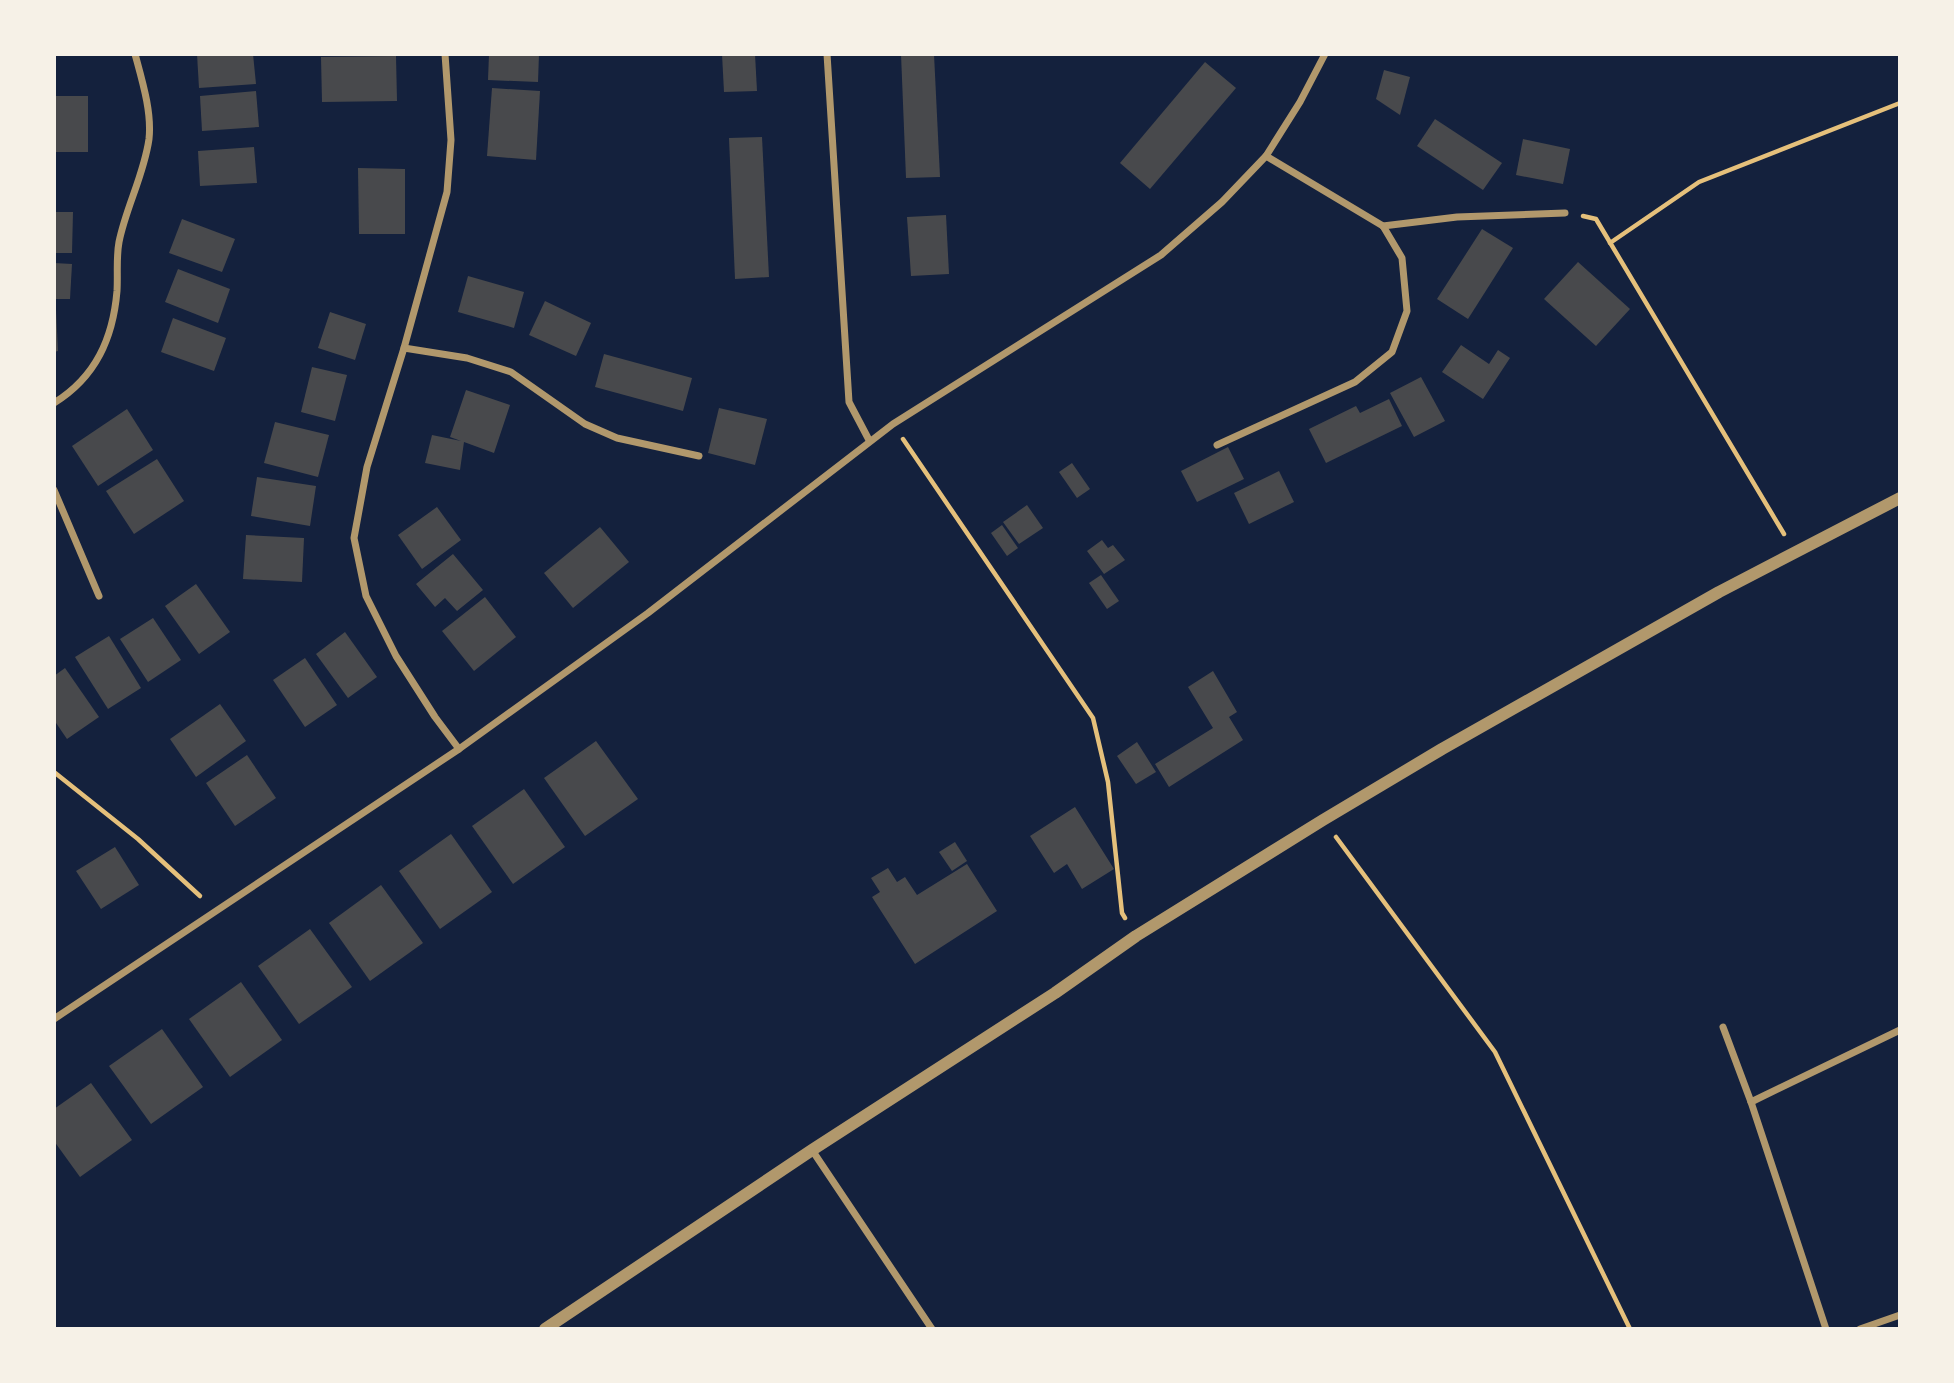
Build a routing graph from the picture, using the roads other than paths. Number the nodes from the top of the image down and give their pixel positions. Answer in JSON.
{"nodes":[{"id":1,"x":135,"y":54,"type":"edge"},
{"id":2,"x":445,"y":54,"type":"edge"},
{"id":3,"x":827,"y":54,"type":"edge"},
{"id":4,"x":1325,"y":54,"type":"edge"},
{"id":5,"x":1266,"y":156,"type":"junction"},
{"id":6,"x":1565,"y":213,"type":"road end"},
{"id":7,"x":1383,"y":226,"type":"junction"},
{"id":8,"x":404,"y":348,"type":"junction"},
{"id":9,"x":54,"y":403,"type":"edge"},
{"id":10,"x":869,"y":440,"type":"junction"},
{"id":11,"x":1217,"y":446,"type":"dead end"},
{"id":12,"x":699,"y":456,"type":"dead end"},
{"id":13,"x":54,"y":490,"type":"edge"},
{"id":14,"x":1900,"y":498,"type":"edge"},
{"id":15,"x":99,"y":596,"type":"dead end"},
{"id":16,"x":460,"y":749,"type":"junction"},
{"id":17,"x":54,"y":1019,"type":"edge"},
{"id":18,"x":1723,"y":1027,"type":"dead end"},
{"id":19,"x":1900,"y":1030,"type":"edge"},
{"id":20,"x":1751,"y":1102,"type":"junction"},
{"id":21,"x":812,"y":1150,"type":"junction"},
{"id":22,"x":1900,"y":1315,"type":"edge"},
{"id":23,"x":545,"y":1329,"type":"edge"},
{"id":24,"x":932,"y":1329,"type":"edge"},
{"id":25,"x":1826,"y":1329,"type":"edge"},
{"id":26,"x":1860,"y":1329,"type":"edge"}],
"edges":[{"from":1,"to":9,"type":"street"},
{"from":2,"to":8,"type":"street"},
{"from":3,"to":10,"type":"street"},
{"from":4,"to":5,"type":"street"},
{"from":5,"to":7,"type":"street"},
{"from":5,"to":10,"type":"street"},
{"from":6,"to":7,"type":"street"},
{"from":7,"to":11,"type":"street"},
{"from":8,"to":12,"type":"street"},
{"from":8,"to":16,"type":"street"},
{"from":10,"to":16,"type":"street"},
{"from":13,"to":15,"type":"street"},
{"from":14,"to":21,"type":"street"},
{"from":16,"to":17,"type":"street"},
{"from":18,"to":20,"type":"street"},
{"from":19,"to":20,"type":"street"},
{"from":20,"to":25,"type":"street"},
{"from":21,"to":23,"type":"street"},
{"from":21,"to":24,"type":"street"},
{"from":22,"to":26,"type":"street"}]}
